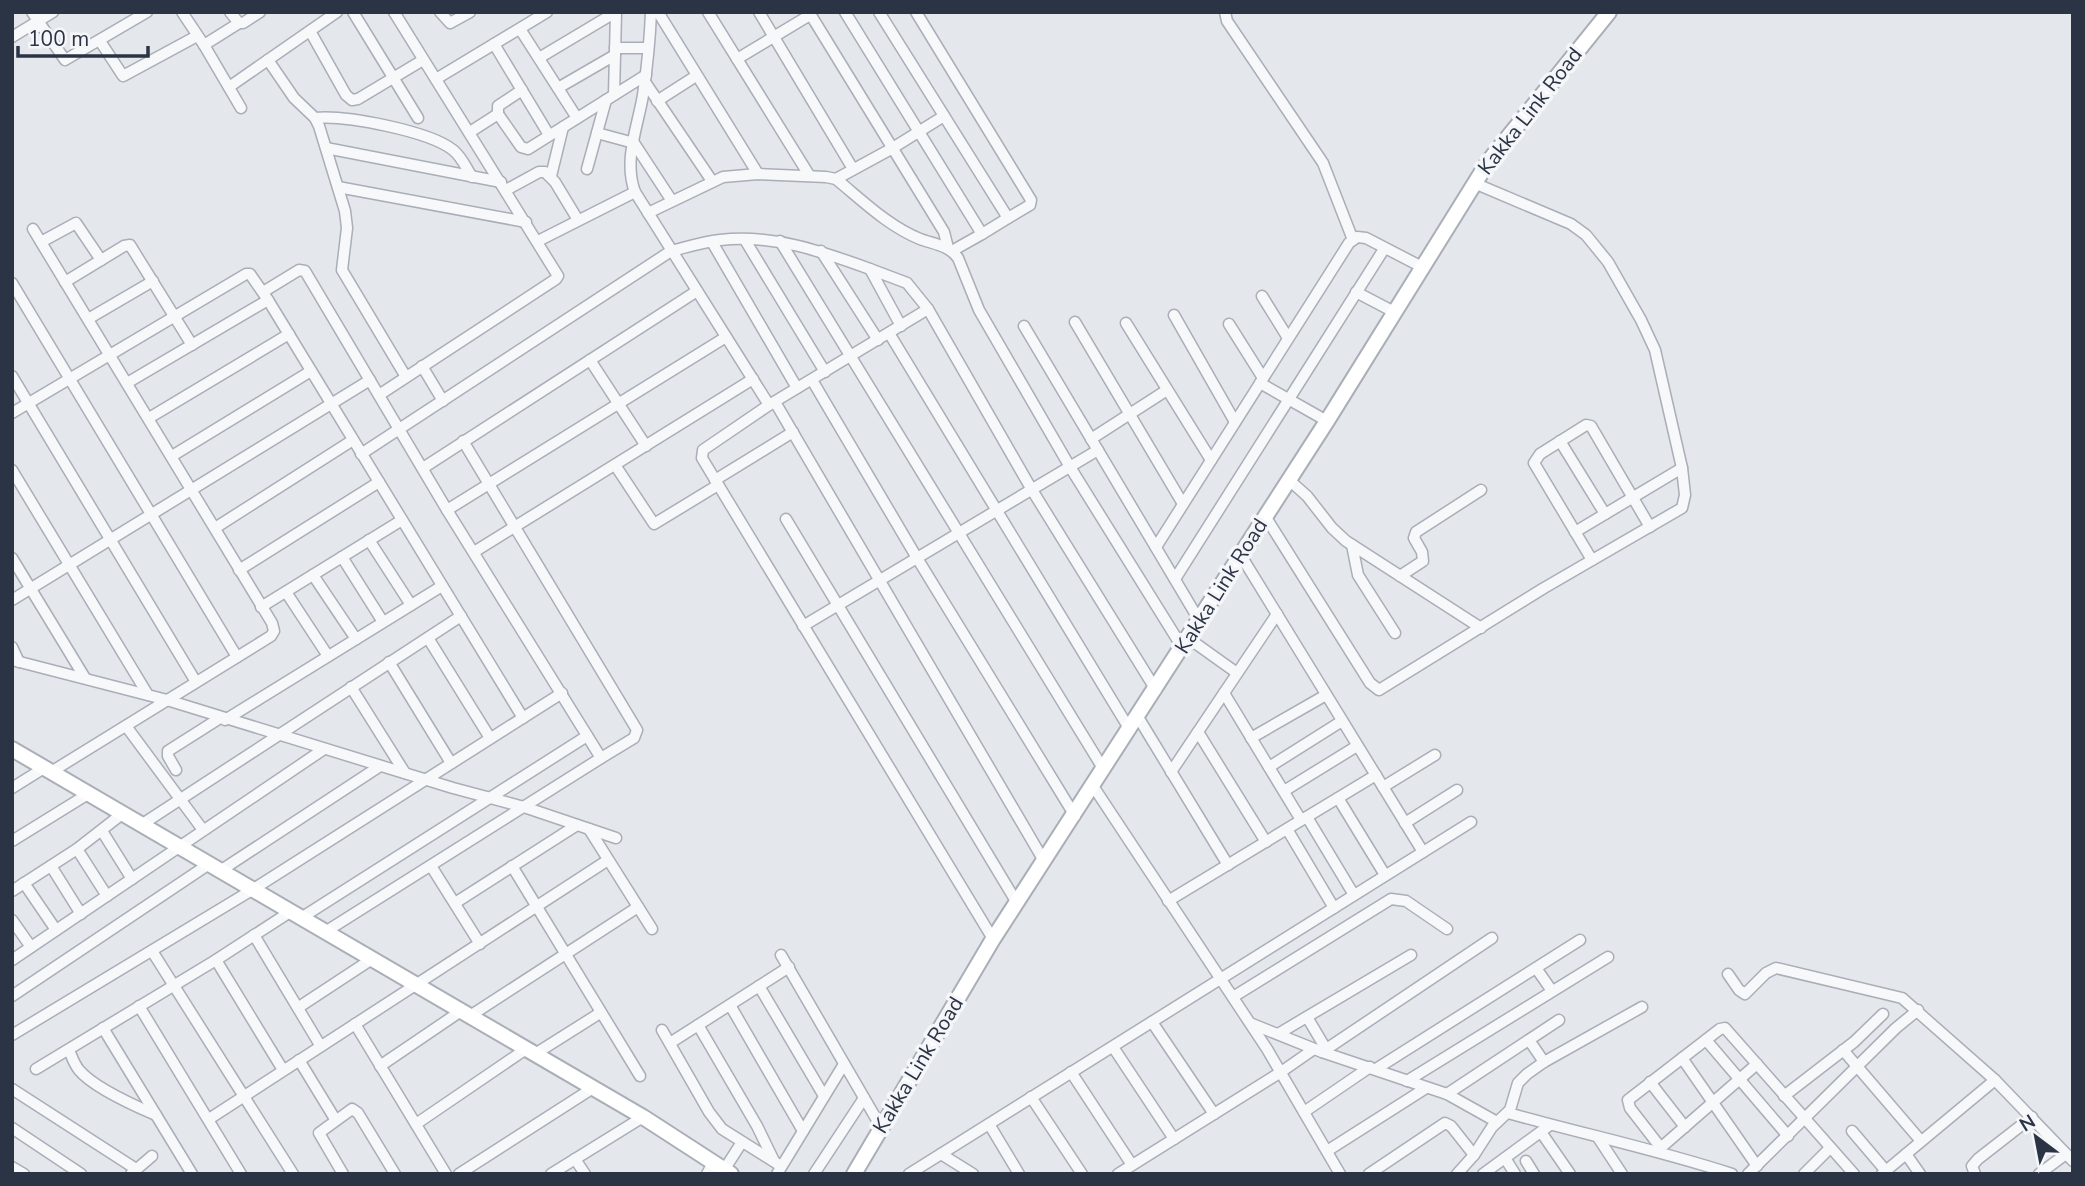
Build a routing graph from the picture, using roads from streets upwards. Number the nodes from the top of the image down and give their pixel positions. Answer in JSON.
{"nodes":[{"id":1,"x":53,"y":12,"type":"edge"},
{"id":2,"x":147,"y":12,"type":"edge"},
{"id":3,"x":182,"y":12,"type":"edge"},
{"id":4,"x":230,"y":12,"type":"edge"},
{"id":5,"x":260,"y":12,"type":"edge"},
{"id":6,"x":337,"y":12,"type":"edge"},
{"id":7,"x":353,"y":12,"type":"edge"},
{"id":8,"x":394,"y":12,"type":"edge"},
{"id":9,"x":440,"y":12,"type":"edge"},
{"id":10,"x":470,"y":12,"type":"edge"},
{"id":11,"x":547,"y":12,"type":"edge"},
{"id":12,"x":616,"y":12,"type":"edge"},
{"id":13,"x":650,"y":12,"type":"edge"},
{"id":14,"x":658,"y":12,"type":"edge"},
{"id":15,"x":708,"y":12,"type":"edge"},
{"id":16,"x":759,"y":12,"type":"edge"},
{"id":17,"x":845,"y":12,"type":"edge"},
{"id":18,"x":879,"y":12,"type":"edge"},
{"id":19,"x":916,"y":12,"type":"edge"},
{"id":20,"x":1225,"y":12,"type":"edge"},
{"id":21,"x":1609,"y":12,"type":"edge"},
{"id":22,"x":809,"y":14,"type":"edge"},
{"id":23,"x":35,"y":17,"type":"edge"},
{"id":24,"x":239,"y":23,"type":"junction"},
{"id":25,"x":520,"y":29,"type":"junction"},
{"id":26,"x":310,"y":31,"type":"junction"},
{"id":27,"x":197,"y":36,"type":"junction"},
{"id":28,"x":12,"y":37,"type":"edge"},
{"id":29,"x":774,"y":38,"type":"junction"},
{"id":30,"x":100,"y":41,"type":"junction"},
{"id":31,"x":494,"y":44,"type":"junction"},
{"id":32,"x":204,"y":45,"type":"junction"},
{"id":33,"x":648,"y":48,"type":"junction"},
{"id":34,"x":615,"y":52,"type":"junction"},
{"id":35,"x":539,"y":58,"type":"junction"},
{"id":36,"x":737,"y":59,"type":"junction"},
{"id":37,"x":268,"y":60,"type":"junction"},
{"id":38,"x":423,"y":60,"type":"junction"},
{"id":39,"x":696,"y":76,"type":"junction"},
{"id":40,"x":393,"y":78,"type":"junction"},
{"id":41,"x":645,"y":78,"type":"junction"},
{"id":42,"x":436,"y":79,"type":"junction"},
{"id":43,"x":229,"y":87,"type":"junction"},
{"id":44,"x":558,"y":88,"type":"junction"},
{"id":45,"x":522,"y":90,"type":"junction"},
{"id":46,"x":610,"y":97,"type":"junction"},
{"id":47,"x":657,"y":101,"type":"junction"},
{"id":48,"x":241,"y":108,"type":"dead end"},
{"id":49,"x":498,"y":114,"type":"junction"},
{"id":50,"x":944,"y":116,"type":"junction"},
{"id":51,"x":315,"y":118,"type":"junction"},
{"id":52,"x":418,"y":118,"type":"dead end"},
{"id":53,"x":577,"y":118,"type":"junction"},
{"id":54,"x":563,"y":127,"type":"junction"},
{"id":55,"x":470,"y":132,"type":"junction"},
{"id":56,"x":918,"y":132,"type":"junction"},
{"id":57,"x":597,"y":133,"type":"junction"},
{"id":58,"x":550,"y":135,"type":"junction"},
{"id":59,"x":634,"y":143,"type":"junction"},
{"id":60,"x":326,"y":148,"type":"junction"},
{"id":61,"x":891,"y":149,"type":"junction"},
{"id":62,"x":587,"y":169,"type":"dead end"},
{"id":63,"x":853,"y":169,"type":"junction"},
{"id":64,"x":758,"y":174,"type":"junction"},
{"id":65,"x":809,"y":175,"type":"junction"},
{"id":66,"x":551,"y":176,"type":"junction"},
{"id":67,"x":472,"y":177,"type":"junction"},
{"id":68,"x":836,"y":179,"type":"junction"},
{"id":69,"x":712,"y":181,"type":"junction"},
{"id":70,"x":1474,"y":183,"type":"junction"},
{"id":71,"x":504,"y":186,"type":"junction"},
{"id":72,"x":338,"y":187,"type":"junction"},
{"id":73,"x":635,"y":192,"type":"junction"},
{"id":74,"x":672,"y":201,"type":"junction"},
{"id":75,"x":648,"y":213,"type":"junction"},
{"id":76,"x":1007,"y":219,"type":"junction"},
{"id":77,"x":579,"y":220,"type":"junction"},
{"id":78,"x":526,"y":222,"type":"junction"},
{"id":79,"x":33,"y":229,"type":"dead end"},
{"id":80,"x":982,"y":234,"type":"junction"},
{"id":81,"x":745,"y":240,"type":"junction"},
{"id":82,"x":1353,"y":240,"type":"junction"},
{"id":83,"x":538,"y":241,"type":"junction"},
{"id":84,"x":780,"y":241,"type":"junction"},
{"id":85,"x":41,"y":242,"type":"junction"},
{"id":86,"x":712,"y":242,"type":"junction"},
{"id":87,"x":1384,"y":248,"type":"junction"},
{"id":88,"x":950,"y":250,"type":"junction"},
{"id":89,"x":671,"y":251,"type":"junction"},
{"id":90,"x":820,"y":251,"type":"junction"},
{"id":91,"x":101,"y":260,"type":"junction"},
{"id":92,"x":1423,"y":268,"type":"junction"},
{"id":93,"x":870,"y":269,"type":"junction"},
{"id":94,"x":153,"y":281,"type":"junction"},
{"id":95,"x":65,"y":282,"type":"junction"},
{"id":96,"x":12,"y":283,"type":"edge"},
{"id":97,"x":697,"y":291,"type":"junction"},
{"id":98,"x":1356,"y":292,"type":"junction"},
{"id":99,"x":265,"y":296,"type":"junction"},
{"id":100,"x":1262,"y":296,"type":"dead end"},
{"id":101,"x":928,"y":309,"type":"junction"},
{"id":102,"x":1396,"y":313,"type":"junction"},
{"id":103,"x":1174,"y":314,"type":"dead end"},
{"id":104,"x":174,"y":316,"type":"junction"},
{"id":105,"x":88,"y":319,"type":"junction"},
{"id":106,"x":1075,"y":322,"type":"dead end"},
{"id":107,"x":1126,"y":323,"type":"dead end"},
{"id":108,"x":1229,"y":324,"type":"dead end"},
{"id":109,"x":901,"y":326,"type":"junction"},
{"id":110,"x":1024,"y":326,"type":"dead end"},
{"id":111,"x":889,"y":333,"type":"junction"},
{"id":112,"x":289,"y":334,"type":"junction"},
{"id":113,"x":726,"y":337,"type":"junction"},
{"id":114,"x":1288,"y":338,"type":"junction"},
{"id":115,"x":878,"y":340,"type":"junction"},
{"id":116,"x":192,"y":345,"type":"junction"},
{"id":117,"x":110,"y":355,"type":"junction"},
{"id":118,"x":852,"y":356,"type":"junction"},
{"id":119,"x":590,"y":360,"type":"junction"},
{"id":120,"x":422,"y":366,"type":"junction"},
{"id":121,"x":311,"y":370,"type":"junction"},
{"id":122,"x":825,"y":372,"type":"junction"},
{"id":123,"x":12,"y":376,"type":"edge"},
{"id":124,"x":406,"y":377,"type":"junction"},
{"id":125,"x":70,"y":379,"type":"junction"},
{"id":126,"x":753,"y":379,"type":"junction"},
{"id":127,"x":370,"y":380,"type":"junction"},
{"id":128,"x":812,"y":380,"type":"junction"},
{"id":129,"x":1261,"y":381,"type":"junction"},
{"id":130,"x":127,"y":383,"type":"junction"},
{"id":131,"x":797,"y":388,"type":"junction"},
{"id":132,"x":1167,"y":390,"type":"junction"},
{"id":133,"x":379,"y":394,"type":"junction"},
{"id":134,"x":1289,"y":399,"type":"junction"},
{"id":135,"x":443,"y":401,"type":"junction"},
{"id":136,"x":772,"y":403,"type":"junction"},
{"id":137,"x":29,"y":404,"type":"junction"},
{"id":138,"x":331,"y":404,"type":"junction"},
{"id":139,"x":619,"y":404,"type":"junction"},
{"id":140,"x":12,"y":413,"type":"edge"},
{"id":141,"x":1130,"y":414,"type":"junction"},
{"id":142,"x":149,"y":418,"type":"junction"},
{"id":143,"x":1327,"y":421,"type":"junction"},
{"id":144,"x":1235,"y":422,"type":"junction"},
{"id":145,"x":400,"y":429,"type":"junction"},
{"id":146,"x":793,"y":432,"type":"junction"},
{"id":147,"x":1091,"y":439,"type":"junction"},
{"id":148,"x":353,"y":440,"type":"junction"},
{"id":149,"x":463,"y":441,"type":"junction"},
{"id":150,"x":1560,"y":441,"type":"junction"},
{"id":151,"x":646,"y":446,"type":"junction"},
{"id":152,"x":1098,"y":450,"type":"junction"},
{"id":153,"x":361,"y":454,"type":"junction"},
{"id":154,"x":172,"y":456,"type":"junction"},
{"id":155,"x":1211,"y":460,"type":"junction"},
{"id":156,"x":615,"y":465,"type":"junction"},
{"id":157,"x":1070,"y":467,"type":"junction"},
{"id":158,"x":423,"y":468,"type":"junction"},
{"id":159,"x":1682,"y":468,"type":"junction"},
{"id":160,"x":12,"y":470,"type":"edge"},
{"id":161,"x":1289,"y":480,"type":"junction"},
{"id":162,"x":379,"y":482,"type":"junction"},
{"id":163,"x":717,"y":483,"type":"junction"},
{"id":164,"x":489,"y":484,"type":"junction"},
{"id":165,"x":191,"y":489,"type":"junction"},
{"id":166,"x":1032,"y":490,"type":"junction"},
{"id":167,"x":1482,"y":490,"type":"dead end"},
{"id":168,"x":1633,"y":497,"type":"junction"},
{"id":169,"x":1183,"y":504,"type":"junction"},
{"id":170,"x":447,"y":510,"type":"junction"},
{"id":171,"x":997,"y":510,"type":"junction"},
{"id":172,"x":151,"y":514,"type":"junction"},
{"id":173,"x":1605,"y":514,"type":"junction"},
{"id":174,"x":1265,"y":516,"type":"junction"},
{"id":175,"x":786,"y":519,"type":"dead end"},
{"id":176,"x":402,"y":520,"type":"junction"},
{"id":177,"x":514,"y":527,"type":"junction"},
{"id":178,"x":1650,"y":527,"type":"junction"},
{"id":179,"x":215,"y":528,"type":"junction"},
{"id":180,"x":1575,"y":532,"type":"junction"},
{"id":181,"x":959,"y":533,"type":"junction"},
{"id":182,"x":110,"y":538,"type":"junction"},
{"id":183,"x":369,"y":540,"type":"junction"},
{"id":184,"x":1352,"y":545,"type":"junction"},
{"id":185,"x":1156,"y":548,"type":"junction"},
{"id":186,"x":474,"y":552,"type":"junction"},
{"id":187,"x":1240,"y":554,"type":"junction"},
{"id":188,"x":342,"y":557,"type":"junction"},
{"id":189,"x":12,"y":558,"type":"edge"},
{"id":190,"x":917,"y":558,"type":"junction"},
{"id":191,"x":1592,"y":560,"type":"junction"},
{"id":192,"x":70,"y":563,"type":"junction"},
{"id":193,"x":239,"y":570,"type":"junction"},
{"id":194,"x":313,"y":575,"type":"junction"},
{"id":195,"x":1400,"y":576,"type":"junction"},
{"id":196,"x":1175,"y":579,"type":"junction"},
{"id":197,"x":878,"y":581,"type":"junction"},
{"id":198,"x":442,"y":586,"type":"junction"},
{"id":199,"x":31,"y":589,"type":"junction"},
{"id":200,"x":286,"y":592,"type":"junction"},
{"id":201,"x":12,"y":600,"type":"edge"},
{"id":202,"x":411,"y":605,"type":"junction"},
{"id":203,"x":837,"y":606,"type":"junction"},
{"id":204,"x":261,"y":607,"type":"junction"},
{"id":205,"x":1277,"y":614,"type":"junction"},
{"id":206,"x":461,"y":616,"type":"junction"},
{"id":207,"x":1199,"y":620,"type":"junction"},
{"id":208,"x":383,"y":622,"type":"junction"},
{"id":209,"x":803,"y":626,"type":"junction"},
{"id":210,"x":1480,"y":628,"type":"junction"},
{"id":211,"x":1395,"y":633,"type":"dead end"},
{"id":212,"x":428,"y":638,"type":"junction"},
{"id":213,"x":356,"y":639,"type":"junction"},
{"id":214,"x":1185,"y":643,"type":"junction"},
{"id":215,"x":12,"y":647,"type":"edge"},
{"id":216,"x":328,"y":656,"type":"junction"},
{"id":217,"x":237,"y":657,"type":"junction"},
{"id":218,"x":16,"y":661,"type":"edge"},
{"id":219,"x":389,"y":662,"type":"junction"},
{"id":220,"x":1237,"y":673,"type":"junction"},
{"id":221,"x":85,"y":678,"type":"junction"},
{"id":222,"x":196,"y":682,"type":"junction"},
{"id":223,"x":351,"y":687,"type":"junction"},
{"id":224,"x":1156,"y":690,"type":"junction"},
{"id":225,"x":1224,"y":693,"type":"junction"},
{"id":226,"x":562,"y":694,"type":"junction"},
{"id":227,"x":148,"y":695,"type":"junction"},
{"id":228,"x":1326,"y":695,"type":"junction"},
{"id":229,"x":167,"y":700,"type":"junction"},
{"id":230,"x":523,"y":718,"type":"junction"},
{"id":231,"x":223,"y":719,"type":"junction"},
{"id":232,"x":1342,"y":721,"type":"junction"},
{"id":233,"x":1134,"y":723,"type":"junction"},
{"id":234,"x":126,"y":726,"type":"junction"},
{"id":235,"x":1198,"y":732,"type":"junction"},
{"id":236,"x":276,"y":735,"type":"junction"},
{"id":237,"x":587,"y":736,"type":"junction"},
{"id":238,"x":490,"y":738,"type":"junction"},
{"id":239,"x":1251,"y":738,"type":"junction"},
{"id":240,"x":1357,"y":746,"type":"junction"},
{"id":241,"x":12,"y":749,"type":"edge"},
{"id":242,"x":324,"y":749,"type":"junction"},
{"id":243,"x":1435,"y":755,"type":"dead end"},
{"id":244,"x":601,"y":758,"type":"junction"},
{"id":245,"x":451,"y":763,"type":"junction"},
{"id":246,"x":380,"y":766,"type":"junction"},
{"id":247,"x":1269,"y":767,"type":"junction"},
{"id":248,"x":48,"y":770,"type":"junction"},
{"id":249,"x":176,"y":770,"type":"dead end"},
{"id":250,"x":1104,"y":770,"type":"junction"},
{"id":251,"x":1171,"y":772,"type":"junction"},
{"id":252,"x":405,"y":774,"type":"junction"},
{"id":253,"x":1376,"y":775,"type":"junction"},
{"id":254,"x":425,"y":779,"type":"junction"},
{"id":255,"x":1093,"y":786,"type":"junction"},
{"id":256,"x":1383,"y":787,"type":"junction"},
{"id":257,"x":12,"y":788,"type":"edge"},
{"id":258,"x":1457,"y":790,"type":"dead end"},
{"id":259,"x":1284,"y":791,"type":"junction"},
{"id":260,"x":88,"y":793,"type":"junction"},
{"id":261,"x":490,"y":798,"type":"junction"},
{"id":262,"x":1338,"y":798,"type":"junction"},
{"id":263,"x":179,"y":800,"type":"junction"},
{"id":264,"x":524,"y":807,"type":"junction"},
{"id":265,"x":122,"y":814,"type":"junction"},
{"id":266,"x":1074,"y":816,"type":"junction"},
{"id":267,"x":1304,"y":818,"type":"junction"},
{"id":268,"x":1471,"y":822,"type":"dead end"},
{"id":269,"x":1405,"y":823,"type":"junction"},
{"id":270,"x":141,"y":825,"type":"junction"},
{"id":271,"x":577,"y":825,"type":"junction"},
{"id":272,"x":589,"y":829,"type":"junction"},
{"id":273,"x":1287,"y":829,"type":"junction"},
{"id":274,"x":203,"y":830,"type":"junction"},
{"id":275,"x":102,"y":831,"type":"junction"},
{"id":276,"x":617,"y":838,"type":"dead end"},
{"id":277,"x":12,"y":841,"type":"edge"},
{"id":278,"x":1266,"y":842,"type":"junction"},
{"id":279,"x":180,"y":847,"type":"junction"},
{"id":280,"x":77,"y":849,"type":"junction"},
{"id":281,"x":1423,"y":852,"type":"junction"},
{"id":282,"x":608,"y":860,"type":"junction"},
{"id":283,"x":1044,"y":861,"type":"junction"},
{"id":284,"x":1228,"y":864,"type":"junction"},
{"id":285,"x":51,"y":866,"type":"junction"},
{"id":286,"x":431,"y":866,"type":"junction"},
{"id":287,"x":512,"y":866,"type":"junction"},
{"id":288,"x":214,"y":867,"type":"junction"},
{"id":289,"x":1385,"y":876,"type":"junction"},
{"id":290,"x":132,"y":879,"type":"junction"},
{"id":291,"x":24,"y":883,"type":"junction"},
{"id":292,"x":252,"y":890,"type":"junction"},
{"id":293,"x":12,"y":891,"type":"edge"},
{"id":294,"x":1354,"y":895,"type":"junction"},
{"id":295,"x":107,"y":896,"type":"junction"},
{"id":296,"x":1168,"y":901,"type":"junction"},
{"id":297,"x":455,"y":903,"type":"junction"},
{"id":298,"x":1017,"y":903,"type":"junction"},
{"id":299,"x":537,"y":906,"type":"junction"},
{"id":300,"x":638,"y":907,"type":"junction"},
{"id":301,"x":1334,"y":908,"type":"junction"},
{"id":302,"x":81,"y":914,"type":"junction"},
{"id":303,"x":296,"y":915,"type":"junction"},
{"id":304,"x":12,"y":920,"type":"edge"},
{"id":305,"x":652,"y":929,"type":"dead end"},
{"id":306,"x":1447,"y":929,"type":"dead end"},
{"id":307,"x":55,"y":930,"type":"junction"},
{"id":308,"x":326,"y":932,"type":"junction"},
{"id":309,"x":254,"y":935,"type":"junction"},
{"id":310,"x":1492,"y":938,"type":"dead end"},
{"id":311,"x":993,"y":939,"type":"junction"},
{"id":312,"x":1580,"y":940,"type":"dead end"},
{"id":313,"x":480,"y":944,"type":"junction"},
{"id":314,"x":31,"y":947,"type":"junction"},
{"id":315,"x":152,"y":951,"type":"junction"},
{"id":316,"x":565,"y":955,"type":"junction"},
{"id":317,"x":781,"y":955,"type":"dead end"},
{"id":318,"x":1411,"y":955,"type":"dead end"},
{"id":319,"x":1608,"y":957,"type":"dead end"},
{"id":320,"x":372,"y":959,"type":"junction"},
{"id":321,"x":12,"y":960,"type":"edge"},
{"id":322,"x":216,"y":960,"type":"junction"},
{"id":323,"x":789,"y":968,"type":"junction"},
{"id":324,"x":1536,"y":968,"type":"junction"},
{"id":325,"x":1728,"y":974,"type":"dead end"},
{"id":326,"x":1220,"y":980,"type":"junction"},
{"id":327,"x":174,"y":984,"type":"junction"},
{"id":328,"x":416,"y":985,"type":"junction"},
{"id":329,"x":760,"y":986,"type":"junction"},
{"id":330,"x":1552,"y":991,"type":"junction"},
{"id":331,"x":12,"y":996,"type":"edge"},
{"id":332,"x":1233,"y":997,"type":"junction"},
{"id":333,"x":730,"y":1005,"type":"junction"},
{"id":334,"x":139,"y":1006,"type":"junction"},
{"id":335,"x":299,"y":1007,"type":"junction"},
{"id":336,"x":1642,"y":1007,"type":"dead end"},
{"id":337,"x":1917,"y":1010,"type":"junction"},
{"id":338,"x":600,"y":1013,"type":"junction"},
{"id":339,"x":465,"y":1014,"type":"junction"},
{"id":340,"x":1883,"y":1014,"type":"dead end"},
{"id":341,"x":1307,"y":1017,"type":"junction"},
{"id":342,"x":1559,"y":1020,"type":"dead end"},
{"id":343,"x":1152,"y":1022,"type":"junction"},
{"id":344,"x":355,"y":1024,"type":"junction"},
{"id":345,"x":1251,"y":1024,"type":"junction"},
{"id":346,"x":698,"y":1025,"type":"junction"},
{"id":347,"x":103,"y":1028,"type":"junction"},
{"id":348,"x":662,"y":1030,"type":"dead end"},
{"id":349,"x":1278,"y":1034,"type":"junction"},
{"id":350,"x":12,"y":1035,"type":"edge"},
{"id":351,"x":1529,"y":1040,"type":"junction"},
{"id":352,"x":1706,"y":1040,"type":"junction"},
{"id":353,"x":670,"y":1043,"type":"junction"},
{"id":354,"x":320,"y":1045,"type":"junction"},
{"id":355,"x":1113,"y":1046,"type":"junction"},
{"id":356,"x":69,"y":1050,"type":"junction"},
{"id":357,"x":1321,"y":1050,"type":"junction"},
{"id":358,"x":1843,"y":1050,"type":"junction"},
{"id":359,"x":531,"y":1051,"type":"junction"},
{"id":360,"x":1682,"y":1058,"type":"junction"},
{"id":361,"x":299,"y":1060,"type":"junction"},
{"id":362,"x":1544,"y":1062,"type":"junction"},
{"id":363,"x":844,"y":1064,"type":"junction"},
{"id":364,"x":1757,"y":1064,"type":"junction"},
{"id":365,"x":380,"y":1066,"type":"junction"},
{"id":366,"x":1373,"y":1068,"type":"junction"},
{"id":367,"x":1857,"y":1068,"type":"junction"},
{"id":368,"x":36,"y":1069,"type":"dead end"},
{"id":369,"x":283,"y":1070,"type":"junction"},
{"id":370,"x":1072,"y":1072,"type":"junction"},
{"id":371,"x":1281,"y":1072,"type":"junction"},
{"id":372,"x":640,"y":1076,"type":"dead end"},
{"id":373,"x":1407,"y":1080,"type":"junction"},
{"id":374,"x":1739,"y":1080,"type":"junction"},
{"id":375,"x":1995,"y":1080,"type":"junction"},
{"id":376,"x":1650,"y":1082,"type":"junction"},
{"id":377,"x":593,"y":1088,"type":"junction"},
{"id":378,"x":1426,"y":1088,"type":"junction"},
{"id":379,"x":12,"y":1089,"type":"edge"},
{"id":380,"x":1447,"y":1094,"type":"junction"},
{"id":381,"x":246,"y":1096,"type":"junction"},
{"id":382,"x":824,"y":1096,"type":"junction"},
{"id":383,"x":1784,"y":1096,"type":"junction"},
{"id":384,"x":1031,"y":1097,"type":"junction"},
{"id":385,"x":864,"y":1098,"type":"junction"},
{"id":386,"x":1713,"y":1102,"type":"junction"},
{"id":387,"x":1304,"y":1112,"type":"junction"},
{"id":388,"x":1508,"y":1113,"type":"junction"},
{"id":389,"x":1214,"y":1114,"type":"junction"},
{"id":390,"x":156,"y":1115,"type":"junction"},
{"id":391,"x":643,"y":1117,"type":"junction"},
{"id":392,"x":2032,"y":1117,"type":"junction"},
{"id":393,"x":209,"y":1119,"type":"junction"},
{"id":394,"x":335,"y":1119,"type":"junction"},
{"id":395,"x":1805,"y":1120,"type":"junction"},
{"id":396,"x":1497,"y":1122,"type":"junction"},
{"id":397,"x":416,"y":1124,"type":"junction"},
{"id":398,"x":989,"y":1124,"type":"junction"},
{"id":399,"x":1685,"y":1127,"type":"junction"},
{"id":400,"x":12,"y":1128,"type":"edge"},
{"id":401,"x":881,"y":1128,"type":"junction"},
{"id":402,"x":1545,"y":1128,"type":"junction"},
{"id":403,"x":803,"y":1131,"type":"junction"},
{"id":404,"x":1852,"y":1131,"type":"dead end"},
{"id":405,"x":1788,"y":1136,"type":"junction"},
{"id":406,"x":1174,"y":1139,"type":"junction"},
{"id":407,"x":1599,"y":1139,"type":"junction"},
{"id":408,"x":1921,"y":1141,"type":"junction"},
{"id":409,"x":741,"y":1142,"type":"junction"},
{"id":410,"x":1830,"y":1148,"type":"junction"},
{"id":411,"x":1659,"y":1149,"type":"junction"},
{"id":412,"x":1327,"y":1151,"type":"junction"},
{"id":413,"x":941,"y":1154,"type":"junction"},
{"id":414,"x":1906,"y":1154,"type":"junction"},
{"id":415,"x":152,"y":1156,"type":"dead end"},
{"id":416,"x":1472,"y":1158,"type":"junction"},
{"id":417,"x":1505,"y":1158,"type":"junction"},
{"id":418,"x":2069,"y":1158,"type":"edge"},
{"id":419,"x":575,"y":1159,"type":"junction"},
{"id":420,"x":1526,"y":1161,"type":"dead end"},
{"id":421,"x":1132,"y":1165,"type":"junction"},
{"id":422,"x":1757,"y":1166,"type":"junction"},
{"id":423,"x":12,"y":1167,"type":"edge"},
{"id":424,"x":777,"y":1167,"type":"edge"},
{"id":425,"x":719,"y":1170,"type":"edge"},
{"id":426,"x":134,"y":1171,"type":"edge"},
{"id":427,"x":188,"y":1172,"type":"edge"},
{"id":428,"x":338,"y":1172,"type":"edge"},
{"id":429,"x":1884,"y":1172,"type":"edge"},
{"id":430,"x":24,"y":1174,"type":"edge"},
{"id":431,"x":81,"y":1174,"type":"edge"},
{"id":432,"x":241,"y":1174,"type":"edge"},
{"id":433,"x":293,"y":1174,"type":"edge"},
{"id":434,"x":395,"y":1174,"type":"edge"},
{"id":435,"x":446,"y":1174,"type":"edge"},
{"id":436,"x":459,"y":1174,"type":"edge"},
{"id":437,"x":551,"y":1174,"type":"edge"},
{"id":438,"x":585,"y":1174,"type":"edge"},
{"id":439,"x":814,"y":1174,"type":"edge"},
{"id":440,"x":854,"y":1174,"type":"edge"},
{"id":441,"x":909,"y":1174,"type":"edge"},
{"id":442,"x":973,"y":1174,"type":"edge"},
{"id":443,"x":1019,"y":1174,"type":"edge"},
{"id":444,"x":1082,"y":1174,"type":"edge"},
{"id":445,"x":1118,"y":1174,"type":"edge"},
{"id":446,"x":1340,"y":1174,"type":"edge"},
{"id":447,"x":1369,"y":1174,"type":"edge"},
{"id":448,"x":1457,"y":1174,"type":"edge"},
{"id":449,"x":1481,"y":1174,"type":"edge"},
{"id":450,"x":1515,"y":1174,"type":"edge"},
{"id":451,"x":1534,"y":1174,"type":"edge"},
{"id":452,"x":1570,"y":1174,"type":"edge"},
{"id":453,"x":1622,"y":1174,"type":"edge"},
{"id":454,"x":1732,"y":1174,"type":"edge"},
{"id":455,"x":1748,"y":1174,"type":"edge"},
{"id":456,"x":1804,"y":1174,"type":"edge"},
{"id":457,"x":1854,"y":1174,"type":"edge"},
{"id":458,"x":1920,"y":1174,"type":"edge"},
{"id":459,"x":1975,"y":1174,"type":"edge"},
{"id":460,"x":2039,"y":1174,"type":"edge"}],
"edges":[{"from":1,"to":23,"type":"street"},
{"from":2,"to":30,"type":"street"},
{"from":3,"to":27,"type":"street"},
{"from":4,"to":24,"type":"street"},
{"from":5,"to":24,"type":"street"},
{"from":6,"to":26,"type":"street"},
{"from":7,"to":40,"type":"street"},
{"from":8,"to":38,"type":"street"},
{"from":9,"to":10,"type":"street"},
{"from":11,"to":25,"type":"street"},
{"from":12,"to":34,"type":"street"},
{"from":12,"to":35,"type":"street"},
{"from":13,"to":33,"type":"street"},
{"from":14,"to":39,"type":"street"},
{"from":15,"to":36,"type":"street"},
{"from":16,"to":29,"type":"street"},
{"from":17,"to":56,"type":"street"},
{"from":18,"to":50,"type":"street"},
{"from":19,"to":76,"type":"street"},
{"from":20,"to":82,"type":"street"},
{"from":21,"to":70,"type":"street","name":"Kakka Link Road"},
{"from":22,"to":29,"type":"street"},
{"from":22,"to":61,"type":"street"},
{"from":23,"to":28,"type":"street"},
{"from":23,"to":30,"type":"street"},
{"from":24,"to":32,"type":"street"},
{"from":25,"to":31,"type":"street"},
{"from":25,"to":35,"type":"street"},
{"from":26,"to":37,"type":"street"},
{"from":26,"to":40,"type":"street"},
{"from":27,"to":30,"type":"street"},
{"from":27,"to":32,"type":"street"},
{"from":29,"to":36,"type":"street"},
{"from":29,"to":63,"type":"street"},
{"from":31,"to":42,"type":"street"},
{"from":31,"to":45,"type":"street"},
{"from":32,"to":43,"type":"street"},
{"from":33,"to":34,"type":"street"},
{"from":33,"to":41,"type":"street"},
{"from":34,"to":44,"type":"street"},
{"from":34,"to":46,"type":"street"},
{"from":35,"to":44,"type":"street"},
{"from":36,"to":65,"type":"street"},
{"from":37,"to":43,"type":"street"},
{"from":37,"to":51,"type":"street"},
{"from":38,"to":40,"type":"street"},
{"from":38,"to":42,"type":"street"},
{"from":39,"to":47,"type":"street"},
{"from":39,"to":64,"type":"street"},
{"from":40,"to":52,"type":"street"},
{"from":41,"to":46,"type":"street"},
{"from":41,"to":47,"type":"street"},
{"from":41,"to":59,"type":"street"},
{"from":42,"to":55,"type":"street"},
{"from":43,"to":48,"type":"street"},
{"from":44,"to":53,"type":"street"},
{"from":45,"to":49,"type":"street"},
{"from":45,"to":58,"type":"street"},
{"from":46,"to":53,"type":"street"},
{"from":46,"to":57,"type":"street"},
{"from":47,"to":69,"type":"street"},
{"from":49,"to":55,"type":"street"},
{"from":49,"to":58,"type":"street"},
{"from":50,"to":56,"type":"street"},
{"from":50,"to":76,"type":"street"},
{"from":51,"to":60,"type":"street"},
{"from":51,"to":67,"type":"street"},
{"from":53,"to":54,"type":"street"},
{"from":54,"to":58,"type":"street"},
{"from":54,"to":66,"type":"street"},
{"from":55,"to":71,"type":"street"},
{"from":56,"to":61,"type":"street"},
{"from":56,"to":80,"type":"street"},
{"from":57,"to":59,"type":"street"},
{"from":57,"to":62,"type":"street"},
{"from":59,"to":73,"type":"street"},
{"from":59,"to":74,"type":"street"},
{"from":60,"to":67,"type":"street"},
{"from":60,"to":72,"type":"street"},
{"from":61,"to":63,"type":"street"},
{"from":61,"to":88,"type":"street"},
{"from":63,"to":68,"type":"street"},
{"from":64,"to":65,"type":"street"},
{"from":64,"to":69,"type":"street"},
{"from":65,"to":68,"type":"street"},
{"from":66,"to":71,"type":"street"},
{"from":66,"to":77,"type":"street"},
{"from":67,"to":71,"type":"street"},
{"from":68,"to":88,"type":"street"},
{"from":69,"to":74,"type":"street"},
{"from":70,"to":92,"type":"street","name":"Kakka Link Road"},
{"from":70,"to":159,"type":"street"},
{"from":71,"to":78,"type":"street"},
{"from":72,"to":78,"type":"street"},
{"from":72,"to":124,"type":"street"},
{"from":73,"to":75,"type":"street"},
{"from":73,"to":77,"type":"street"},
{"from":74,"to":75,"type":"street"},
{"from":75,"to":89,"type":"street"},
{"from":76,"to":80,"type":"street"},
{"from":77,"to":83,"type":"street"},
{"from":78,"to":83,"type":"street"},
{"from":79,"to":85,"type":"street"},
{"from":80,"to":88,"type":"street"},
{"from":81,"to":84,"type":"street"},
{"from":81,"to":86,"type":"street"},
{"from":81,"to":122,"type":"street"},
{"from":82,"to":87,"type":"street"},
{"from":82,"to":114,"type":"street"},
{"from":83,"to":120,"type":"street"},
{"from":84,"to":90,"type":"street"},
{"from":84,"to":118,"type":"street"},
{"from":85,"to":91,"type":"street"},
{"from":85,"to":95,"type":"street"},
{"from":86,"to":89,"type":"street"},
{"from":86,"to":131,"type":"street"},
{"from":87,"to":92,"type":"street"},
{"from":87,"to":98,"type":"street"},
{"from":88,"to":157,"type":"street"},
{"from":89,"to":97,"type":"street"},
{"from":89,"to":135,"type":"street"},
{"from":90,"to":93,"type":"street"},
{"from":90,"to":115,"type":"street"},
{"from":91,"to":94,"type":"street"},
{"from":91,"to":95,"type":"street"},
{"from":92,"to":102,"type":"street","name":"Kakka Link Road"},
{"from":93,"to":101,"type":"street"},
{"from":93,"to":109,"type":"street"},
{"from":94,"to":104,"type":"street"},
{"from":94,"to":105,"type":"street"},
{"from":95,"to":105,"type":"street"},
{"from":96,"to":125,"type":"street"},
{"from":97,"to":113,"type":"street"},
{"from":97,"to":119,"type":"street"},
{"from":98,"to":102,"type":"street"},
{"from":98,"to":134,"type":"street"},
{"from":99,"to":104,"type":"street"},
{"from":99,"to":112,"type":"street"},
{"from":99,"to":116,"type":"street"},
{"from":99,"to":127,"type":"street"},
{"from":100,"to":114,"type":"street"},
{"from":101,"to":109,"type":"street"},
{"from":101,"to":166,"type":"street"},
{"from":102,"to":143,"type":"street","name":"Kakka Link Road"},
{"from":103,"to":144,"type":"street"},
{"from":104,"to":116,"type":"street"},
{"from":104,"to":117,"type":"street"},
{"from":105,"to":117,"type":"street"},
{"from":106,"to":141,"type":"street"},
{"from":107,"to":132,"type":"street"},
{"from":108,"to":129,"type":"street"},
{"from":109,"to":111,"type":"street"},
{"from":110,"to":147,"type":"street"},
{"from":111,"to":115,"type":"street"},
{"from":111,"to":171,"type":"street"},
{"from":112,"to":121,"type":"street"},
{"from":112,"to":142,"type":"street"},
{"from":113,"to":126,"type":"street"},
{"from":113,"to":139,"type":"street"},
{"from":114,"to":129,"type":"street"},
{"from":115,"to":118,"type":"street"},
{"from":116,"to":130,"type":"street"},
{"from":117,"to":125,"type":"street"},
{"from":117,"to":130,"type":"street"},
{"from":118,"to":122,"type":"street"},
{"from":118,"to":181,"type":"street"},
{"from":119,"to":139,"type":"street"},
{"from":119,"to":149,"type":"street"},
{"from":120,"to":124,"type":"street"},
{"from":120,"to":135,"type":"street"},
{"from":121,"to":138,"type":"street"},
{"from":121,"to":154,"type":"street"},
{"from":122,"to":128,"type":"street"},
{"from":123,"to":137,"type":"street"},
{"from":124,"to":133,"type":"street"},
{"from":125,"to":137,"type":"street"},
{"from":125,"to":172,"type":"street"},
{"from":126,"to":136,"type":"street"},
{"from":126,"to":151,"type":"street"},
{"from":127,"to":133,"type":"street"},
{"from":127,"to":138,"type":"street"},
{"from":128,"to":131,"type":"street"},
{"from":128,"to":190,"type":"street"},
{"from":129,"to":134,"type":"street"},
{"from":129,"to":144,"type":"street"},
{"from":130,"to":142,"type":"street"},
{"from":131,"to":136,"type":"street"},
{"from":132,"to":141,"type":"street"},
{"from":132,"to":155,"type":"street"},
{"from":133,"to":145,"type":"street"},
{"from":134,"to":143,"type":"street"},
{"from":134,"to":196,"type":"street"},
{"from":135,"to":145,"type":"street"},
{"from":136,"to":146,"type":"street"},
{"from":136,"to":163,"type":"street"},
{"from":137,"to":140,"type":"street"},
{"from":137,"to":182,"type":"street"},
{"from":138,"to":148,"type":"street"},
{"from":138,"to":165,"type":"street"},
{"from":139,"to":151,"type":"street"},
{"from":139,"to":164,"type":"street"},
{"from":141,"to":147,"type":"street"},
{"from":141,"to":169,"type":"street"},
{"from":142,"to":154,"type":"street"},
{"from":143,"to":161,"type":"street","name":"Kakka Link Road"},
{"from":144,"to":155,"type":"street"},
{"from":145,"to":153,"type":"street"},
{"from":145,"to":158,"type":"street"},
{"from":146,"to":163,"type":"street"},
{"from":146,"to":197,"type":"street"},
{"from":147,"to":152,"type":"street"},
{"from":148,"to":153,"type":"street"},
{"from":148,"to":179,"type":"street"},
{"from":149,"to":158,"type":"street"},
{"from":149,"to":164,"type":"street"},
{"from":150,"to":168,"type":"street"},
{"from":150,"to":173,"type":"street"},
{"from":150,"to":180,"type":"street"},
{"from":151,"to":156,"type":"street"},
{"from":152,"to":157,"type":"street"},
{"from":152,"to":185,"type":"street"},
{"from":153,"to":162,"type":"street"},
{"from":154,"to":165,"type":"street"},
{"from":155,"to":169,"type":"street"},
{"from":156,"to":163,"type":"street"},
{"from":156,"to":177,"type":"street"},
{"from":157,"to":166,"type":"street"},
{"from":157,"to":214,"type":"street"},
{"from":158,"to":170,"type":"street"},
{"from":159,"to":168,"type":"street"},
{"from":159,"to":178,"type":"street"},
{"from":160,"to":192,"type":"street"},
{"from":161,"to":174,"type":"street","name":"Kakka Link Road"},
{"from":161,"to":184,"type":"street"},
{"from":162,"to":176,"type":"street"},
{"from":162,"to":193,"type":"street"},
{"from":163,"to":209,"type":"street"},
{"from":164,"to":170,"type":"street"},
{"from":164,"to":177,"type":"street"},
{"from":165,"to":172,"type":"street"},
{"from":165,"to":179,"type":"street"},
{"from":166,"to":171,"type":"street"},
{"from":166,"to":224,"type":"street"},
{"from":167,"to":195,"type":"street"},
{"from":168,"to":173,"type":"street"},
{"from":168,"to":178,"type":"street"},
{"from":169,"to":185,"type":"street"},
{"from":170,"to":186,"type":"street"},
{"from":171,"to":181,"type":"street"},
{"from":171,"to":233,"type":"street"},
{"from":172,"to":182,"type":"street"},
{"from":172,"to":217,"type":"street"},
{"from":173,"to":180,"type":"street"},
{"from":174,"to":187,"type":"street","name":"Kakka Link Road"},
{"from":174,"to":210,"type":"street"},
{"from":175,"to":203,"type":"street"},
{"from":176,"to":183,"type":"street"},
{"from":176,"to":198,"type":"street"},
{"from":177,"to":186,"type":"street"},
{"from":177,"to":244,"type":"street"},
{"from":178,"to":191,"type":"street"},
{"from":179,"to":193,"type":"street"},
{"from":180,"to":191,"type":"street"},
{"from":181,"to":190,"type":"street"},
{"from":181,"to":250,"type":"street"},
{"from":182,"to":192,"type":"street"},
{"from":182,"to":222,"type":"street"},
{"from":183,"to":188,"type":"street"},
{"from":183,"to":202,"type":"street"},
{"from":184,"to":195,"type":"street"},
{"from":184,"to":211,"type":"street"},
{"from":185,"to":196,"type":"street"},
{"from":186,"to":226,"type":"street"},
{"from":187,"to":205,"type":"street"},
{"from":187,"to":207,"type":"street","name":"Kakka Link Road"},
{"from":188,"to":194,"type":"street"},
{"from":188,"to":208,"type":"street"},
{"from":189,"to":199,"type":"street"},
{"from":190,"to":197,"type":"street"},
{"from":190,"to":266,"type":"street"},
{"from":191,"to":210,"type":"street"},
{"from":192,"to":199,"type":"street"},
{"from":192,"to":227,"type":"street"},
{"from":193,"to":204,"type":"street"},
{"from":194,"to":200,"type":"street"},
{"from":194,"to":213,"type":"street"},
{"from":195,"to":210,"type":"street"},
{"from":196,"to":207,"type":"street"},
{"from":197,"to":203,"type":"street"},
{"from":197,"to":283,"type":"street"},
{"from":198,"to":202,"type":"street"},
{"from":198,"to":206,"type":"street"},
{"from":199,"to":201,"type":"street"},
{"from":199,"to":221,"type":"street"},
{"from":200,"to":204,"type":"street"},
{"from":200,"to":216,"type":"street"},
{"from":202,"to":208,"type":"street"},
{"from":203,"to":209,"type":"street"},
{"from":203,"to":298,"type":"street"},
{"from":204,"to":217,"type":"street"},
{"from":205,"to":220,"type":"street"},
{"from":205,"to":228,"type":"street"},
{"from":206,"to":212,"type":"street"},
{"from":206,"to":230,"type":"street"},
{"from":207,"to":214,"type":"street","name":"Kakka Link Road"},
{"from":208,"to":213,"type":"street"},
{"from":209,"to":311,"type":"street"},
{"from":212,"to":219,"type":"street"},
{"from":212,"to":238,"type":"street"},
{"from":213,"to":216,"type":"street"},
{"from":214,"to":220,"type":"street"},
{"from":214,"to":224,"type":"street","name":"Kakka Link Road"},
{"from":215,"to":218,"type":"street"},
{"from":216,"to":231,"type":"street"},
{"from":217,"to":222,"type":"street"},
{"from":218,"to":221,"type":"street"},
{"from":219,"to":223,"type":"street"},
{"from":219,"to":245,"type":"street"},
{"from":220,"to":225,"type":"street"},
{"from":221,"to":227,"type":"street"},
{"from":222,"to":229,"type":"street"},
{"from":223,"to":236,"type":"street"},
{"from":223,"to":252,"type":"street"},
{"from":224,"to":233,"type":"street","name":"Kakka Link Road"},
{"from":225,"to":235,"type":"street"},
{"from":225,"to":239,"type":"street"},
{"from":226,"to":230,"type":"street"},
{"from":226,"to":237,"type":"street"},
{"from":227,"to":229,"type":"street"},
{"from":228,"to":232,"type":"street"},
{"from":228,"to":239,"type":"street"},
{"from":229,"to":231,"type":"street"},
{"from":229,"to":234,"type":"street"},
{"from":230,"to":238,"type":"street"},
{"from":231,"to":236,"type":"street"},
{"from":231,"to":249,"type":"street"},
{"from":232,"to":240,"type":"street"},
{"from":232,"to":247,"type":"street"},
{"from":233,"to":250,"type":"street","name":"Kakka Link Road"},
{"from":233,"to":251,"type":"street"},
{"from":234,"to":248,"type":"street"},
{"from":234,"to":263,"type":"street"},
{"from":235,"to":251,"type":"street"},
{"from":235,"to":278,"type":"street"},
{"from":236,"to":242,"type":"street"},
{"from":236,"to":263,"type":"street"},
{"from":237,"to":244,"type":"street"},
{"from":237,"to":261,"type":"street"},
{"from":238,"to":245,"type":"street"},
{"from":239,"to":247,"type":"street"},
{"from":240,"to":253,"type":"street"},
{"from":240,"to":259,"type":"street"},
{"from":241,"to":248,"type":"street"},
{"from":242,"to":246,"type":"street"},
{"from":242,"to":274,"type":"street"},
{"from":243,"to":256,"type":"street"},
{"from":244,"to":264,"type":"street"},
{"from":245,"to":254,"type":"street"},
{"from":246,"to":252,"type":"street"},
{"from":246,"to":288,"type":"street"},
{"from":247,"to":259,"type":"street"},
{"from":248,"to":257,"type":"street"},
{"from":248,"to":260,"type":"street"},
{"from":250,"to":255,"type":"street","name":"Kakka Link Road"},
{"from":251,"to":284,"type":"street"},
{"from":252,"to":254,"type":"street"},
{"from":253,"to":256,"type":"street"},
{"from":253,"to":262,"type":"street"},
{"from":254,"to":261,"type":"street"},
{"from":254,"to":292,"type":"street"},
{"from":255,"to":266,"type":"street","name":"Kakka Link Road"},
{"from":255,"to":296,"type":"street"},
{"from":256,"to":269,"type":"street"},
{"from":258,"to":269,"type":"street"},
{"from":259,"to":267,"type":"street"},
{"from":260,"to":265,"type":"street"},
{"from":260,"to":277,"type":"street"},
{"from":261,"to":264,"type":"street"},
{"from":261,"to":303,"type":"street"},
{"from":262,"to":267,"type":"street"},
{"from":262,"to":289,"type":"street"},
{"from":263,"to":270,"type":"street"},
{"from":263,"to":274,"type":"street"},
{"from":264,"to":271,"type":"street"},
{"from":264,"to":286,"type":"street"},
{"from":265,"to":270,"type":"street"},
{"from":265,"to":275,"type":"street"},
{"from":266,"to":283,"type":"street","name":"Kakka Link Road"},
{"from":267,"to":273,"type":"street"},
{"from":267,"to":294,"type":"street"},
{"from":268,"to":281,"type":"street"},
{"from":269,"to":281,"type":"street"},
{"from":270,"to":279,"type":"street"},
{"from":271,"to":272,"type":"street"},
{"from":271,"to":287,"type":"street"},
{"from":272,"to":276,"type":"street"},
{"from":272,"to":282,"type":"street"},
{"from":273,"to":278,"type":"street"},
{"from":273,"to":301,"type":"street"},
{"from":274,"to":279,"type":"street"},
{"from":275,"to":280,"type":"street"},
{"from":275,"to":290,"type":"street"},
{"from":278,"to":284,"type":"street"},
{"from":279,"to":288,"type":"street"},
{"from":279,"to":290,"type":"street"},
{"from":280,"to":285,"type":"street"},
{"from":280,"to":295,"type":"street"},
{"from":281,"to":289,"type":"street"},
{"from":282,"to":299,"type":"street"},
{"from":282,"to":300,"type":"street"},
{"from":283,"to":298,"type":"street","name":"Kakka Link Road"},
{"from":284,"to":296,"type":"street"},
{"from":285,"to":291,"type":"street"},
{"from":285,"to":302,"type":"street"},
{"from":286,"to":297,"type":"street"},
{"from":286,"to":308,"type":"street"},
{"from":287,"to":297,"type":"street"},
{"from":287,"to":299,"type":"street"},
{"from":288,"to":292,"type":"street"},
{"from":288,"to":331,"type":"street"},
{"from":289,"to":294,"type":"street"},
{"from":290,"to":295,"type":"street"},
{"from":291,"to":293,"type":"street"},
{"from":291,"to":307,"type":"street"},
{"from":292,"to":303,"type":"street"},
{"from":292,"to":315,"type":"street"},
{"from":294,"to":301,"type":"street"},
{"from":295,"to":302,"type":"street"},
{"from":296,"to":326,"type":"street"},
{"from":297,"to":313,"type":"street"},
{"from":298,"to":311,"type":"street","name":"Kakka Link Road"},
{"from":299,"to":313,"type":"street"},
{"from":299,"to":316,"type":"street"},
{"from":300,"to":305,"type":"street"},
{"from":300,"to":316,"type":"street"},
{"from":301,"to":326,"type":"street"},
{"from":302,"to":307,"type":"street"},
{"from":303,"to":308,"type":"street"},
{"from":303,"to":309,"type":"street"},
{"from":304,"to":314,"type":"street"},
{"from":306,"to":332,"type":"street"},
{"from":307,"to":314,"type":"street"},
{"from":308,"to":320,"type":"street"},
{"from":309,"to":322,"type":"street"},
{"from":309,"to":335,"type":"street"},
{"from":310,"to":357,"type":"street"},
{"from":311,"to":401,"type":"street","name":"Kakka Link Road"},
{"from":312,"to":324,"type":"street"},
{"from":313,"to":328,"type":"street"},
{"from":314,"to":321,"type":"street"},
{"from":315,"to":327,"type":"street"},
{"from":315,"to":350,"type":"street"},
{"from":316,"to":338,"type":"street"},
{"from":316,"to":339,"type":"street"},
{"from":317,"to":323,"type":"street"},
{"from":318,"to":341,"type":"street"},
{"from":319,"to":330,"type":"street"},
{"from":320,"to":328,"type":"street"},
{"from":320,"to":335,"type":"street"},
{"from":322,"to":327,"type":"street"},
{"from":322,"to":369,"type":"street"},
{"from":323,"to":329,"type":"street"},
{"from":323,"to":363,"type":"street"},
{"from":324,"to":330,"type":"street"},
{"from":324,"to":366,"type":"street"},
{"from":325,"to":337,"type":"street"},
{"from":326,"to":332,"type":"street"},
{"from":326,"to":343,"type":"street"},
{"from":327,"to":334,"type":"street"},
{"from":327,"to":381,"type":"street"},
{"from":328,"to":339,"type":"street"},
{"from":328,"to":344,"type":"street"},
{"from":329,"to":333,"type":"street"},
{"from":329,"to":382,"type":"street"},
{"from":330,"to":373,"type":"street"},
{"from":332,"to":345,"type":"street"},
{"from":333,"to":346,"type":"street"},
{"from":333,"to":403,"type":"street"},
{"from":334,"to":347,"type":"street"},
{"from":334,"to":393,"type":"street"},
{"from":335,"to":354,"type":"street"},
{"from":336,"to":362,"type":"street"},
{"from":337,"to":367,"type":"street"},
{"from":337,"to":375,"type":"street"},
{"from":338,"to":359,"type":"street"},
{"from":338,"to":372,"type":"street"},
{"from":339,"to":359,"type":"street"},
{"from":339,"to":365,"type":"street"},
{"from":340,"to":358,"type":"street"},
{"from":341,"to":349,"type":"street"},
{"from":341,"to":357,"type":"street"},
{"from":342,"to":351,"type":"street"},
{"from":343,"to":355,"type":"street"},
{"from":343,"to":389,"type":"street"},
{"from":344,"to":354,"type":"street"},
{"from":344,"to":365,"type":"street"},
{"from":345,"to":349,"type":"street"},
{"from":345,"to":371,"type":"street"},
{"from":346,"to":353,"type":"street"},
{"from":346,"to":424,"type":"street"},
{"from":347,"to":356,"type":"street"},
{"from":347,"to":390,"type":"street"},
{"from":348,"to":353,"type":"street"},
{"from":349,"to":357,"type":"street"},
{"from":351,"to":362,"type":"street"},
{"from":351,"to":380,"type":"street"},
{"from":352,"to":360,"type":"street"},
{"from":352,"to":364,"type":"street"},
{"from":352,"to":374,"type":"street"},
{"from":353,"to":409,"type":"street"},
{"from":354,"to":361,"type":"street"},
{"from":355,"to":370,"type":"street"},
{"from":355,"to":406,"type":"street"},
{"from":356,"to":368,"type":"street"},
{"from":356,"to":390,"type":"street"},
{"from":357,"to":366,"type":"street"},
{"from":357,"to":371,"type":"street"},
{"from":358,"to":367,"type":"street"},
{"from":358,"to":383,"type":"street"},
{"from":359,"to":377,"type":"street"},
{"from":359,"to":397,"type":"street"},
{"from":360,"to":376,"type":"street"},
{"from":360,"to":386,"type":"street"},
{"from":361,"to":369,"type":"street"},
{"from":361,"to":394,"type":"street"},
{"from":362,"to":388,"type":"street"},
{"from":363,"to":382,"type":"street"},
{"from":363,"to":385,"type":"street"},
{"from":364,"to":374,"type":"street"},
{"from":364,"to":383,"type":"street"},
{"from":365,"to":397,"type":"street"},
{"from":366,"to":373,"type":"street"},
{"from":366,"to":387,"type":"street"},
{"from":367,"to":395,"type":"street"},
{"from":367,"to":408,"type":"street"},
{"from":369,"to":381,"type":"street"},
{"from":370,"to":384,"type":"street"},
{"from":370,"to":421,"type":"street"},
{"from":371,"to":387,"type":"street"},
{"from":371,"to":389,"type":"street"},
{"from":373,"to":378,"type":"street"},
{"from":374,"to":386,"type":"street"},
{"from":374,"to":405,"type":"street"},
{"from":375,"to":392,"type":"street"},
{"from":375,"to":408,"type":"street"},
{"from":376,"to":399,"type":"street"},
{"from":376,"to":411,"type":"street"},
{"from":377,"to":391,"type":"street"},
{"from":377,"to":436,"type":"street"},
{"from":378,"to":380,"type":"street"},
{"from":378,"to":412,"type":"street"},
{"from":379,"to":426,"type":"street"},
{"from":380,"to":396,"type":"street"},
{"from":381,"to":393,"type":"street"},
{"from":381,"to":433,"type":"street"},
{"from":382,"to":403,"type":"street"},
{"from":383,"to":395,"type":"street"},
{"from":384,"to":398,"type":"street"},
{"from":384,"to":444,"type":"street"},
{"from":385,"to":401,"type":"street"},
{"from":385,"to":439,"type":"street"},
{"from":386,"to":399,"type":"street"},
{"from":386,"to":422,"type":"street"},
{"from":387,"to":412,"type":"street"},
{"from":388,"to":396,"type":"street"},
{"from":388,"to":402,"type":"street"},
{"from":389,"to":406,"type":"street"},
{"from":390,"to":427,"type":"street"},
{"from":391,"to":419,"type":"street"},
{"from":391,"to":425,"type":"street"},
{"from":392,"to":418,"type":"street"},
{"from":392,"to":459,"type":"street"},
{"from":393,"to":432,"type":"street"},
{"from":394,"to":428,"type":"street"},
{"from":394,"to":434,"type":"street"},
{"from":395,"to":405,"type":"street"},
{"from":395,"to":410,"type":"street"},
{"from":396,"to":416,"type":"street"},
{"from":397,"to":435,"type":"street"},
{"from":398,"to":413,"type":"street"},
{"from":398,"to":443,"type":"street"},
{"from":399,"to":411,"type":"street"},
{"from":400,"to":431,"type":"street"},
{"from":401,"to":440,"type":"street","name":"Kakka Link Road"},
{"from":402,"to":407,"type":"street"},
{"from":402,"to":417,"type":"street"},
{"from":402,"to":452,"type":"street"},
{"from":403,"to":424,"type":"street"},
{"from":404,"to":429,"type":"street"},
{"from":405,"to":422,"type":"street"},
{"from":406,"to":421,"type":"street"},
{"from":407,"to":411,"type":"street"},
{"from":407,"to":453,"type":"street"},
{"from":408,"to":414,"type":"street"},
{"from":409,"to":424,"type":"street"},
{"from":409,"to":425,"type":"street"},
{"from":410,"to":456,"type":"street"},
{"from":410,"to":457,"type":"street"},
{"from":411,"to":454,"type":"street"},
{"from":412,"to":446,"type":"street"},
{"from":413,"to":441,"type":"street"},
{"from":413,"to":442,"type":"street"},
{"from":414,"to":429,"type":"street"},
{"from":414,"to":458,"type":"street"},
{"from":415,"to":426,"type":"street"},
{"from":416,"to":447,"type":"street"},
{"from":416,"to":448,"type":"street"},
{"from":416,"to":449,"type":"street"},
{"from":417,"to":449,"type":"street"},
{"from":417,"to":450,"type":"street"},
{"from":418,"to":460,"type":"street"},
{"from":419,"to":437,"type":"street"},
{"from":419,"to":438,"type":"street"},
{"from":420,"to":451,"type":"street"},
{"from":421,"to":445,"type":"street"},
{"from":422,"to":455,"type":"street"},
{"from":423,"to":430,"type":"street"}]}
